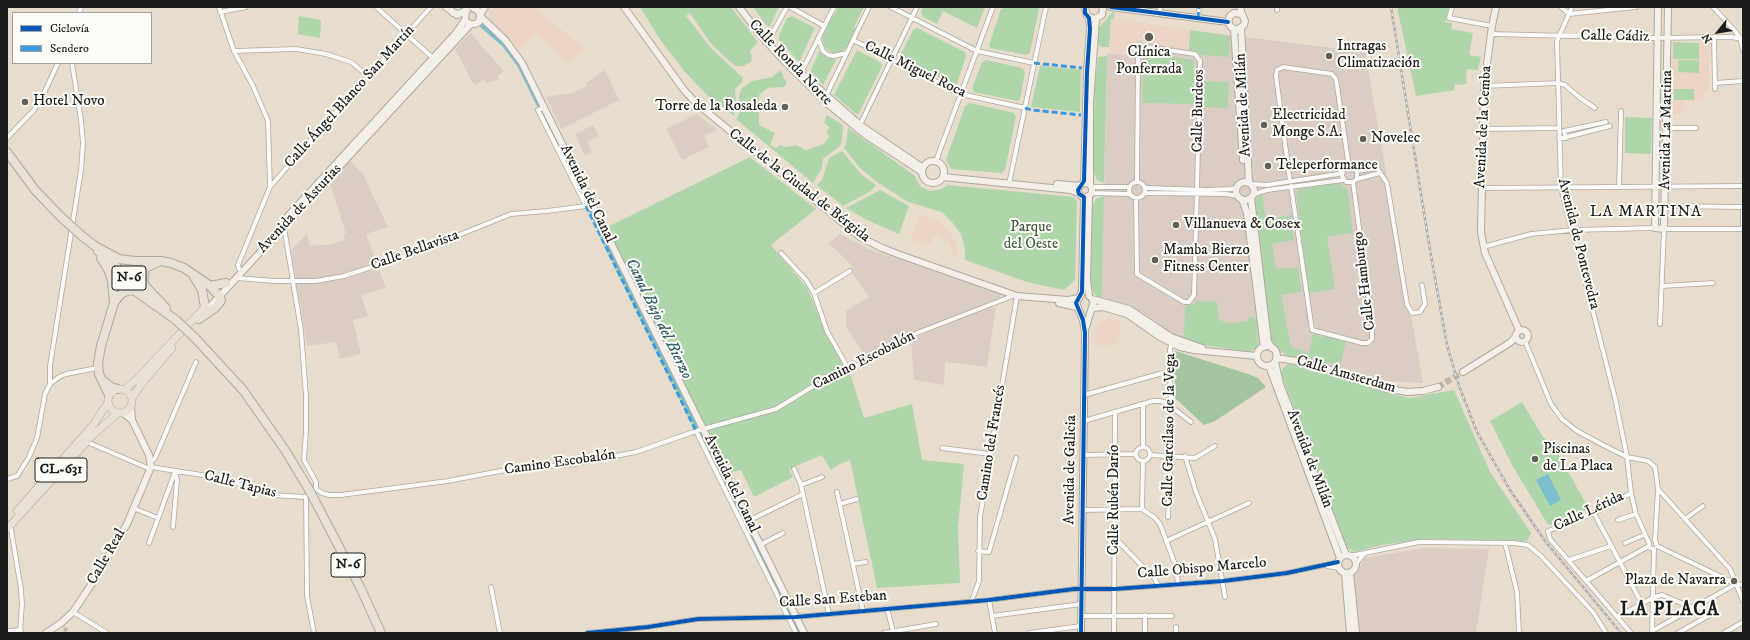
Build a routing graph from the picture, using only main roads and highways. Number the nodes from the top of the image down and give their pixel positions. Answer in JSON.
{"nodes":[{"id":1,"x":7,"y":152,"type":"edge"},
{"id":2,"x":82,"y":236,"type":"junction"},
{"id":3,"x":161,"y":260,"type":"junction"},
{"id":4,"x":191,"y":273,"type":"junction"},
{"id":5,"x":226,"y":283,"type":"road end"},
{"id":6,"x":216,"y":292,"type":"junction"},
{"id":7,"x":204,"y":298,"type":"junction"},
{"id":8,"x":114,"y":303,"type":"junction"},
{"id":9,"x":204,"y":307,"type":"joint"},
{"id":10,"x":199,"y":319,"type":"joint"},
{"id":11,"x":176,"y":320,"type":"junction"},
{"id":12,"x":102,"y":380,"type":"junction"},
{"id":13,"x":121,"y":389,"type":"junction"},
{"id":14,"x":132,"y":398,"type":"junction"},
{"id":15,"x":109,"y":399,"type":"junction"},
{"id":16,"x":120,"y":413,"type":"junction"},
{"id":17,"x":7,"y":525,"type":"edge"},
{"id":18,"x":381,"y":633,"type":"edge"}],
"edges":[{"from":1,"to":2,"type":"highway","number":"N-6","bridge":true},
{"from":2,"to":3,"type":"highway"},
{"from":2,"to":8,"type":"highway"},
{"from":2,"to":11,"type":"highway","number":"N-6"},
{"from":3,"to":4,"type":"highway"},
{"from":3,"to":11,"type":"highway"},
{"from":4,"to":6,"type":"highway"},
{"from":4,"to":7,"type":"highway"},
{"from":5,"to":6,"type":"highway"},
{"from":6,"to":7,"type":"highway"},
{"from":6,"to":10,"type":"highway"},
{"from":7,"to":9,"type":"highway"},
{"from":8,"to":11,"type":"highway"},
{"from":8,"to":12,"type":"highway"},
{"from":9,"to":13,"type":"main road","name":"Avenida de Asturias","number":"CL-631"},
{"from":10,"to":14,"type":"main road"},
{"from":11,"to":18,"type":"highway","number":"N-6","bridge":true},
{"from":12,"to":13,"type":"highway"},
{"from":12,"to":15,"type":"highway"},
{"from":13,"to":14,"type":"main road"},
{"from":13,"to":15,"type":"main road","number":"CL-631"},
{"from":14,"to":16,"type":"main road","number":"CL-631"},
{"from":15,"to":16,"type":"main road"},
{"from":15,"to":17,"type":"main road","number":"CL-631"},
{"from":16,"to":17,"type":"main road","number":"CL-631"}]}
